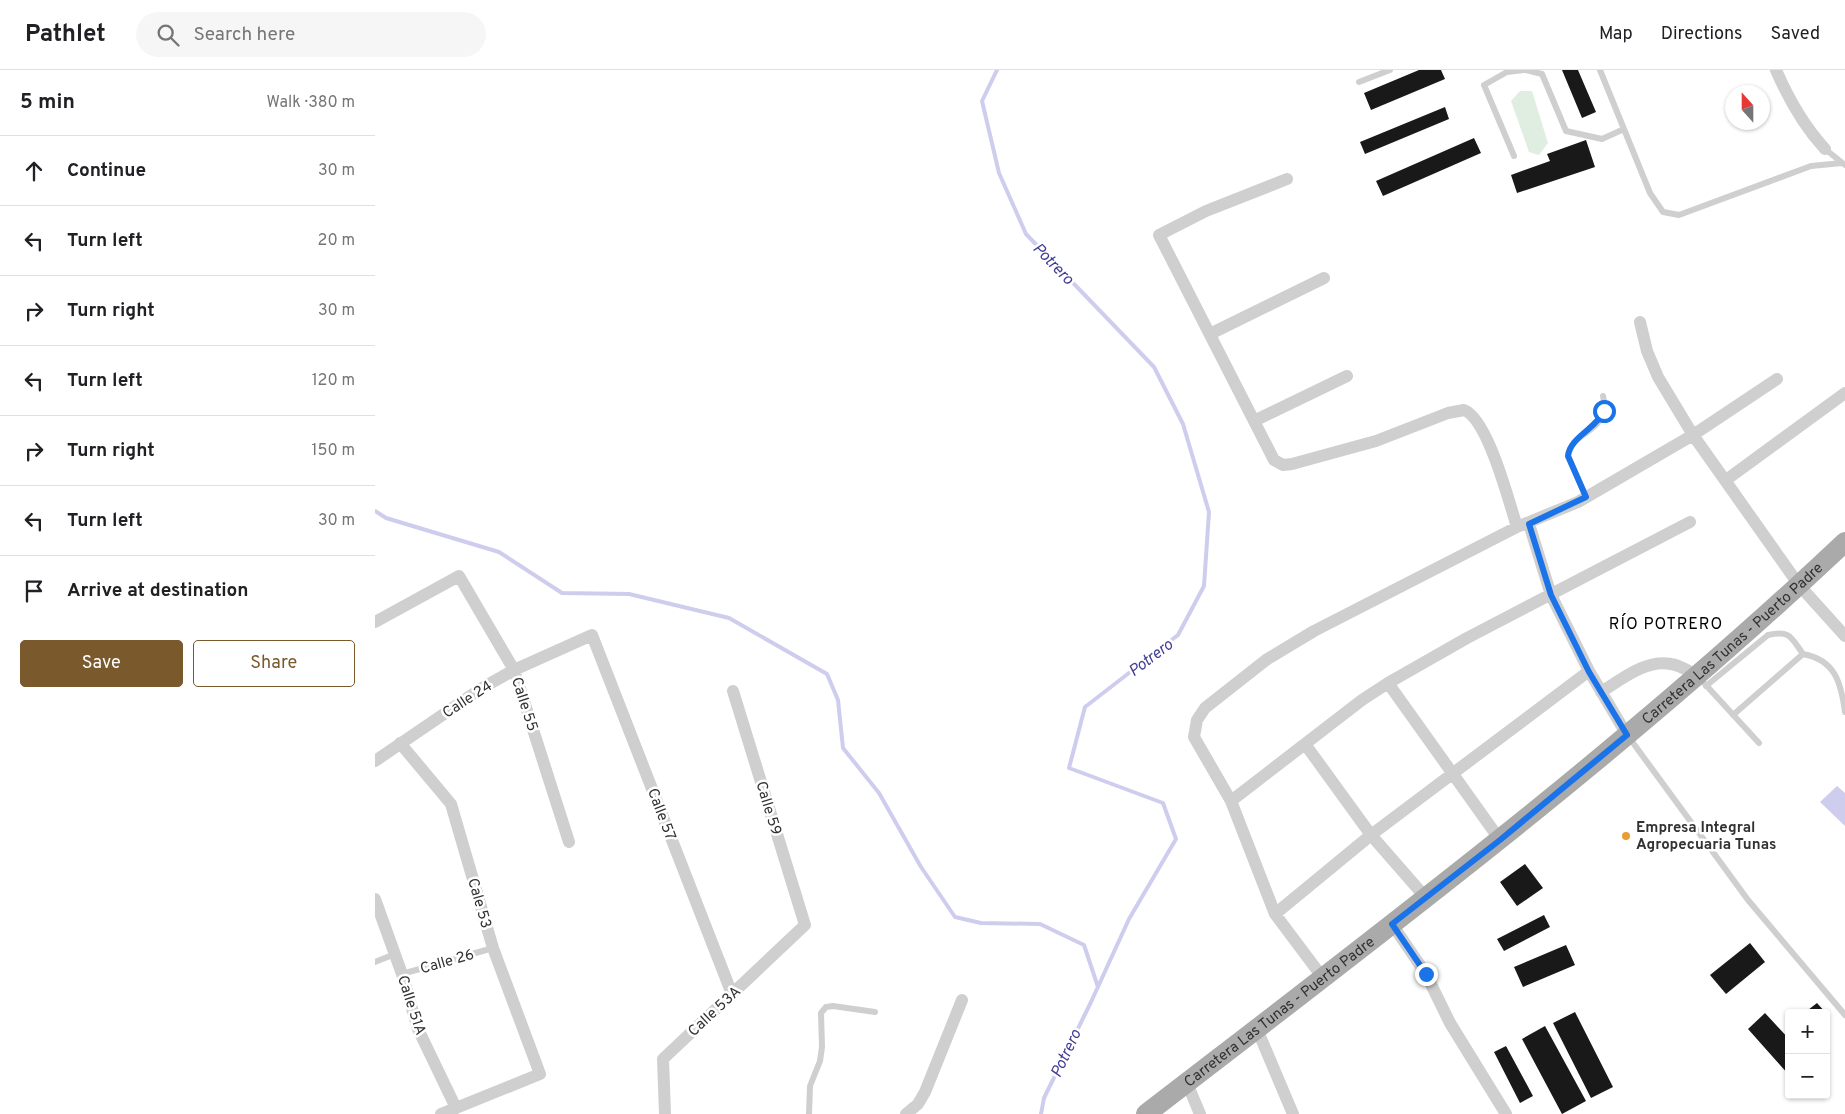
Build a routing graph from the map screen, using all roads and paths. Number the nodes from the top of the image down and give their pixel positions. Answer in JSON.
{"nodes":[{"id":1,"x":1390,"y":70,"type":"edge"},
{"id":2,"x":1525,"y":70,"type":"edge"},
{"id":3,"x":1600,"y":70,"type":"edge"},
{"id":4,"x":1776,"y":70,"type":"edge"},
{"id":5,"x":1359,"y":82,"type":"dead end"},
{"id":6,"x":1624,"y":129,"type":"junction"},
{"id":7,"x":1825,"y":149,"type":"joint"},
{"id":8,"x":1514,"y":156,"type":"dead end"},
{"id":9,"x":1843,"y":164,"type":"edge"},
{"id":10,"x":1287,"y":179,"type":"dead end"},
{"id":11,"x":1323,"y":278,"type":"dead end"},
{"id":12,"x":1639,"y":322,"type":"dead end"},
{"id":13,"x":1210,"y":334,"type":"junction"},
{"id":14,"x":1347,"y":376,"type":"dead end"},
{"id":15,"x":1777,"y":379,"type":"dead end"},
{"id":16,"x":1845,"y":393,"type":"edge"},
{"id":17,"x":1603,"y":396,"type":"dead end"},
{"id":18,"x":1254,"y":421,"type":"junction"},
{"id":19,"x":1693,"y":435,"type":"junction"},
{"id":20,"x":1726,"y":480,"type":"junction"},
{"id":21,"x":1586,"y":497,"type":"junction"},
{"id":22,"x":1690,"y":522,"type":"dead end"},
{"id":23,"x":1523,"y":526,"type":"junction"},
{"id":24,"x":1845,"y":542,"type":"edge"},
{"id":25,"x":1799,"y":585,"type":"junction"},
{"id":26,"x":1551,"y":595,"type":"junction"},
{"id":27,"x":375,"y":622,"type":"edge"},
{"id":28,"x":592,"y":635,"type":"joint"},
{"id":29,"x":1845,"y":636,"type":"edge"},
{"id":30,"x":1803,"y":654,"type":"junction"},
{"id":31,"x":514,"y":670,"type":"junction"},
{"id":32,"x":1589,"y":672,"type":"junction"},
{"id":33,"x":1701,"y":681,"type":"junction"},
{"id":34,"x":1388,"y":683,"type":"junction"},
{"id":35,"x":733,"y":691,"type":"dead end"},
{"id":36,"x":1601,"y":692,"type":"junction"},
{"id":37,"x":1845,"y":712,"type":"edge"},
{"id":38,"x":1733,"y":715,"type":"junction"},
{"id":39,"x":1627,"y":735,"type":"junction"},
{"id":40,"x":400,"y":743,"type":"junction"},
{"id":41,"x":1305,"y":744,"type":"junction"},
{"id":42,"x":1759,"y":744,"type":"dead end"},
{"id":43,"x":377,"y":757,"type":"edge"},
{"id":44,"x":1453,"y":774,"type":"junction"},
{"id":45,"x":1231,"y":801,"type":"junction"},
{"id":46,"x":1371,"y":835,"type":"junction"},
{"id":47,"x":1500,"y":840,"type":"junction"},
{"id":48,"x":569,"y":842,"type":"dead end"},
{"id":49,"x":1426,"y":898,"type":"junction"},
{"id":50,"x":375,"y":900,"type":"edge"},
{"id":51,"x":1275,"y":914,"type":"junction"},
{"id":52,"x":1392,"y":924,"type":"junction"},
{"id":53,"x":805,"y":925,"type":"joint"},
{"id":54,"x":493,"y":948,"type":"junction"},
{"id":55,"x":395,"y":954,"type":"junction"},
{"id":56,"x":375,"y":962,"type":"edge"},
{"id":57,"x":402,"y":974,"type":"junction"},
{"id":58,"x":1323,"y":978,"type":"junction"},
{"id":59,"x":732,"y":994,"type":"junction"},
{"id":60,"x":962,"y":1000,"type":"dead end"},
{"id":61,"x":875,"y":1012,"type":"dead end"},
{"id":62,"x":1845,"y":1015,"type":"edge"},
{"id":63,"x":1257,"y":1028,"type":"junction"},
{"id":64,"x":1187,"y":1083,"type":"junction"},
{"id":65,"x":456,"y":1108,"type":"junction"},
{"id":66,"x":441,"y":1114,"type":"edge"},
{"id":67,"x":665,"y":1114,"type":"edge"},
{"id":68,"x":809,"y":1114,"type":"edge"},
{"id":69,"x":906,"y":1114,"type":"edge"},
{"id":70,"x":1146,"y":1114,"type":"edge"},
{"id":71,"x":1200,"y":1114,"type":"edge"},
{"id":72,"x":1293,"y":1114,"type":"edge"},
{"id":73,"x":1506,"y":1114,"type":"edge"}],
"edges":[{"from":1,"to":5,"type":"lane"},
{"from":2,"to":6,"type":"lane"},
{"from":2,"to":8,"type":"lane"},
{"from":3,"to":6,"type":"lane"},
{"from":4,"to":7,"type":"street"},
{"from":6,"to":9,"type":"lane"},
{"from":7,"to":9,"type":"lane"},
{"from":10,"to":13,"type":"street"},
{"from":11,"to":13,"type":"street"},
{"from":12,"to":19,"type":"street"},
{"from":13,"to":18,"type":"street"},
{"from":14,"to":18,"type":"street"},
{"from":15,"to":19,"type":"street"},
{"from":16,"to":20,"type":"street"},
{"from":17,"to":21,"type":"lane"},
{"from":18,"to":23,"type":"street"},
{"from":19,"to":20,"type":"street"},
{"from":19,"to":21,"type":"street"},
{"from":20,"to":25,"type":"street"},
{"from":21,"to":23,"type":"street"},
{"from":22,"to":26,"type":"street"},
{"from":23,"to":26,"type":"street"},
{"from":23,"to":45,"type":"street"},
{"from":24,"to":25,"type":"main road","name":"Carretera Las Tunas - Puerto Padre"},
{"from":25,"to":29,"type":"street"},
{"from":25,"to":33,"type":"main road","name":"Carretera Las Tunas - Puerto Padre"},
{"from":26,"to":32,"type":"street"},
{"from":26,"to":34,"type":"street"},
{"from":27,"to":31,"type":"street","name":"Calle 55"},
{"from":28,"to":31,"type":"street","name":"Calle 24"},
{"from":28,"to":59,"type":"street","name":"Calle 57"},
{"from":30,"to":33,"type":"lane"},
{"from":30,"to":37,"type":"lane"},
{"from":30,"to":38,"type":"lane"},
{"from":31,"to":40,"type":"street","name":"Calle 24"},
{"from":31,"to":48,"type":"street","name":"Calle 55"},
{"from":32,"to":36,"type":"street"},
{"from":32,"to":44,"type":"street"},
{"from":33,"to":36,"type":"street"},
{"from":33,"to":38,"type":"lane"},
{"from":33,"to":39,"type":"main road","name":"Carretera Las Tunas - Puerto Padre"},
{"from":34,"to":41,"type":"street"},
{"from":34,"to":44,"type":"street"},
{"from":35,"to":53,"type":"street","name":"Calle 59"},
{"from":36,"to":39,"type":"street"},
{"from":38,"to":42,"type":"lane"},
{"from":39,"to":47,"type":"main road","name":"Carretera Las Tunas - Puerto Padre"},
{"from":39,"to":62,"type":"lane"},
{"from":40,"to":43,"type":"street","name":"Calle 24"},
{"from":40,"to":54,"type":"street","name":"Cale 53"},
{"from":41,"to":45,"type":"street"},
{"from":41,"to":46,"type":"street"},
{"from":44,"to":46,"type":"street"},
{"from":44,"to":47,"type":"street"},
{"from":45,"to":51,"type":"street"},
{"from":46,"to":49,"type":"street"},
{"from":46,"to":51,"type":"street"},
{"from":47,"to":49,"type":"main road","name":"Carretera Las Tunas - Puerto Padre"},
{"from":49,"to":52,"type":"main road","name":"Carretera Las Tunas - Puerto Padre"},
{"from":50,"to":55,"type":"street","name":"Calle 51A"},
{"from":51,"to":58,"type":"street"},
{"from":52,"to":58,"type":"main road","name":"Carretera Las Tunas - Puerto Padre"},
{"from":52,"to":73,"type":"street"},
{"from":53,"to":59,"type":"street","name":"Calle 53A"},
{"from":54,"to":57,"type":"lane","name":"Calle 26"},
{"from":54,"to":65,"type":"street","name":"Cale 53"},
{"from":55,"to":56,"type":"lane"},
{"from":55,"to":57,"type":"street","name":"Calle 51A"},
{"from":57,"to":65,"type":"street","name":"Calle 51A"},
{"from":58,"to":63,"type":"main road","name":"Carretera Las Tunas - Puerto Padre"},
{"from":59,"to":67,"type":"street","name":"Calle 53A"},
{"from":60,"to":69,"type":"street"},
{"from":61,"to":68,"type":"lane"},
{"from":63,"to":64,"type":"main road","name":"Carretera Las Tunas - Puerto Padre"},
{"from":63,"to":72,"type":"street"},
{"from":64,"to":70,"type":"main road","name":"Carretera Las Tunas - Puerto Padre"},
{"from":64,"to":71,"type":"street"},
{"from":65,"to":66,"type":"street"}]}
